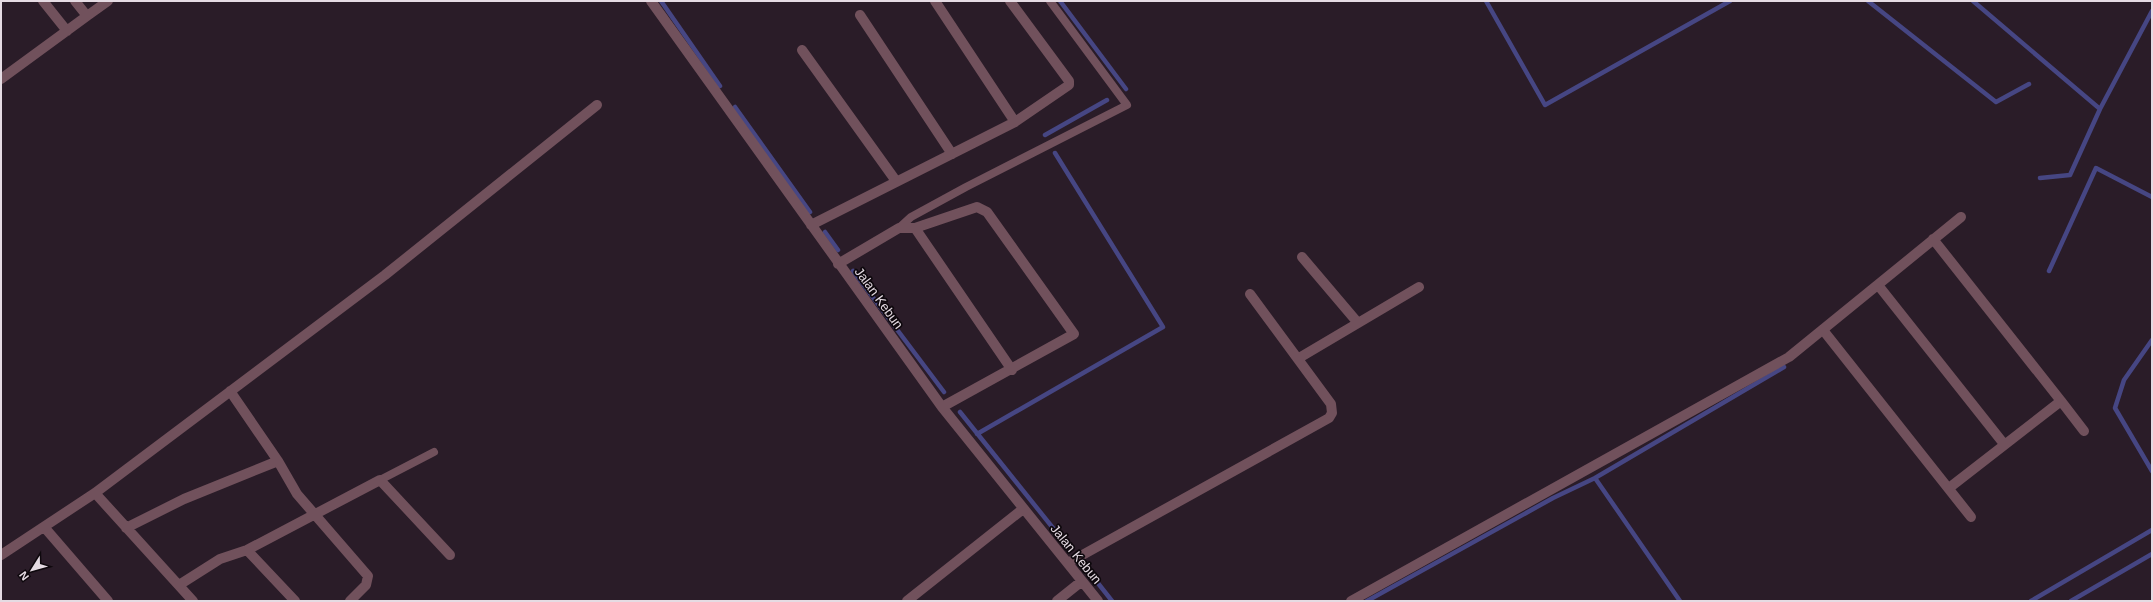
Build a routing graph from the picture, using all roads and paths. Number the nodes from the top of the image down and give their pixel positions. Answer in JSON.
{"nodes":[{"id":1,"x":43,"y":1,"type":"edge"},
{"id":2,"x":75,"y":1,"type":"edge"},
{"id":3,"x":108,"y":1,"type":"edge"},
{"id":4,"x":651,"y":1,"type":"edge"},
{"id":5,"x":935,"y":1,"type":"edge"},
{"id":6,"x":1010,"y":1,"type":"edge"},
{"id":7,"x":1050,"y":1,"type":"edge"},
{"id":8,"x":860,"y":15,"type":"dead end"},
{"id":9,"x":87,"y":16,"type":"junction"},
{"id":10,"x":67,"y":31,"type":"junction"},
{"id":11,"x":802,"y":50,"type":"dead end"},
{"id":12,"x":1,"y":79,"type":"edge"},
{"id":13,"x":597,"y":105,"type":"dead end"},
{"id":14,"x":1015,"y":122,"type":"junction"},
{"id":15,"x":952,"y":154,"type":"junction"},
{"id":16,"x":896,"y":181,"type":"junction"},
{"id":17,"x":1961,"y":217,"type":"dead end"},
{"id":18,"x":811,"y":225,"type":"junction"},
{"id":19,"x":899,"y":228,"type":"junction"},
{"id":20,"x":915,"y":228,"type":"junction"},
{"id":21,"x":1933,"y":239,"type":"junction"},
{"id":22,"x":1302,"y":257,"type":"dead end"},
{"id":23,"x":838,"y":264,"type":"junction"},
{"id":24,"x":1878,"y":285,"type":"junction"},
{"id":25,"x":1419,"y":287,"type":"dead end"},
{"id":26,"x":1250,"y":294,"type":"dead end"},
{"id":27,"x":1358,"y":323,"type":"junction"},
{"id":28,"x":1823,"y":330,"type":"junction"},
{"id":29,"x":1299,"y":358,"type":"junction"},
{"id":30,"x":1012,"y":370,"type":"junction"},
{"id":31,"x":230,"y":391,"type":"junction"},
{"id":32,"x":2061,"y":401,"type":"junction"},
{"id":33,"x":942,"y":407,"type":"junction"},
{"id":34,"x":2084,"y":431,"type":"dead end"},
{"id":35,"x":2004,"y":444,"type":"junction"},
{"id":36,"x":434,"y":452,"type":"dead end"},
{"id":37,"x":278,"y":461,"type":"junction"},
{"id":38,"x":380,"y":480,"type":"junction"},
{"id":39,"x":1949,"y":488,"type":"junction"},
{"id":40,"x":95,"y":494,"type":"junction"},
{"id":41,"x":1023,"y":509,"type":"junction"},
{"id":42,"x":313,"y":514,"type":"junction"},
{"id":43,"x":1971,"y":517,"type":"dead end"},
{"id":44,"x":45,"y":528,"type":"junction"},
{"id":45,"x":126,"y":528,"type":"junction"},
{"id":46,"x":247,"y":550,"type":"junction"},
{"id":47,"x":1,"y":555,"type":"edge"},
{"id":48,"x":450,"y":555,"type":"dead end"},
{"id":49,"x":1068,"y":563,"type":"junction"},
{"id":50,"x":1082,"y":581,"type":"junction"},
{"id":51,"x":179,"y":585,"type":"junction"},
{"id":52,"x":108,"y":601,"type":"edge"},
{"id":53,"x":193,"y":601,"type":"edge"},
{"id":54,"x":295,"y":601,"type":"edge"},
{"id":55,"x":350,"y":601,"type":"edge"},
{"id":56,"x":907,"y":601,"type":"edge"},
{"id":57,"x":1057,"y":601,"type":"edge"},
{"id":58,"x":1098,"y":601,"type":"edge"},
{"id":59,"x":1351,"y":601,"type":"edge"}],
"edges":[{"from":1,"to":10,"type":"street"},
{"from":2,"to":9,"type":"street"},
{"from":3,"to":9,"type":"street"},
{"from":4,"to":18,"type":"street","name":"Jalan Kebun"},
{"from":5,"to":14,"type":"street"},
{"from":6,"to":14,"type":"street"},
{"from":7,"to":19,"type":"lane"},
{"from":8,"to":15,"type":"street"},
{"from":9,"to":10,"type":"street"},
{"from":10,"to":12,"type":"street"},
{"from":11,"to":16,"type":"street"},
{"from":13,"to":31,"type":"street"},
{"from":14,"to":15,"type":"street"},
{"from":15,"to":16,"type":"street"},
{"from":16,"to":18,"type":"street"},
{"from":17,"to":21,"type":"street"},
{"from":18,"to":23,"type":"street","name":"Jalan Kebun"},
{"from":19,"to":20,"type":"street"},
{"from":19,"to":23,"type":"street"},
{"from":20,"to":30,"type":"street"},
{"from":20,"to":30,"type":"street"},
{"from":21,"to":24,"type":"street"},
{"from":21,"to":32,"type":"street"},
{"from":22,"to":27,"type":"street"},
{"from":23,"to":33,"type":"street","name":"Jalan Kebun"},
{"from":24,"to":28,"type":"street"},
{"from":24,"to":35,"type":"street"},
{"from":25,"to":27,"type":"street"},
{"from":26,"to":29,"type":"street"},
{"from":27,"to":29,"type":"street"},
{"from":28,"to":39,"type":"street"},
{"from":28,"to":59,"type":"street"},
{"from":29,"to":49,"type":"street"},
{"from":30,"to":33,"type":"street"},
{"from":31,"to":37,"type":"street"},
{"from":31,"to":40,"type":"street"},
{"from":32,"to":34,"type":"street"},
{"from":32,"to":35,"type":"street"},
{"from":33,"to":41,"type":"street","name":"Jalan Kebun"},
{"from":35,"to":39,"type":"street"},
{"from":36,"to":38,"type":"lane"},
{"from":37,"to":42,"type":"street"},
{"from":37,"to":45,"type":"street"},
{"from":38,"to":42,"type":"street"},
{"from":38,"to":48,"type":"street"},
{"from":39,"to":43,"type":"street"},
{"from":40,"to":44,"type":"street"},
{"from":40,"to":45,"type":"street"},
{"from":41,"to":49,"type":"street","name":"Jalan Kebun"},
{"from":41,"to":56,"type":"street"},
{"from":42,"to":46,"type":"street"},
{"from":42,"to":55,"type":"street"},
{"from":44,"to":47,"type":"street"},
{"from":44,"to":52,"type":"street"},
{"from":45,"to":51,"type":"street"},
{"from":46,"to":51,"type":"street"},
{"from":46,"to":54,"type":"street"},
{"from":49,"to":50,"type":"street","name":"Jalan Kebun"},
{"from":50,"to":57,"type":"street"},
{"from":50,"to":58,"type":"street","name":"Jalan Kebun"},
{"from":51,"to":53,"type":"street"}]}
